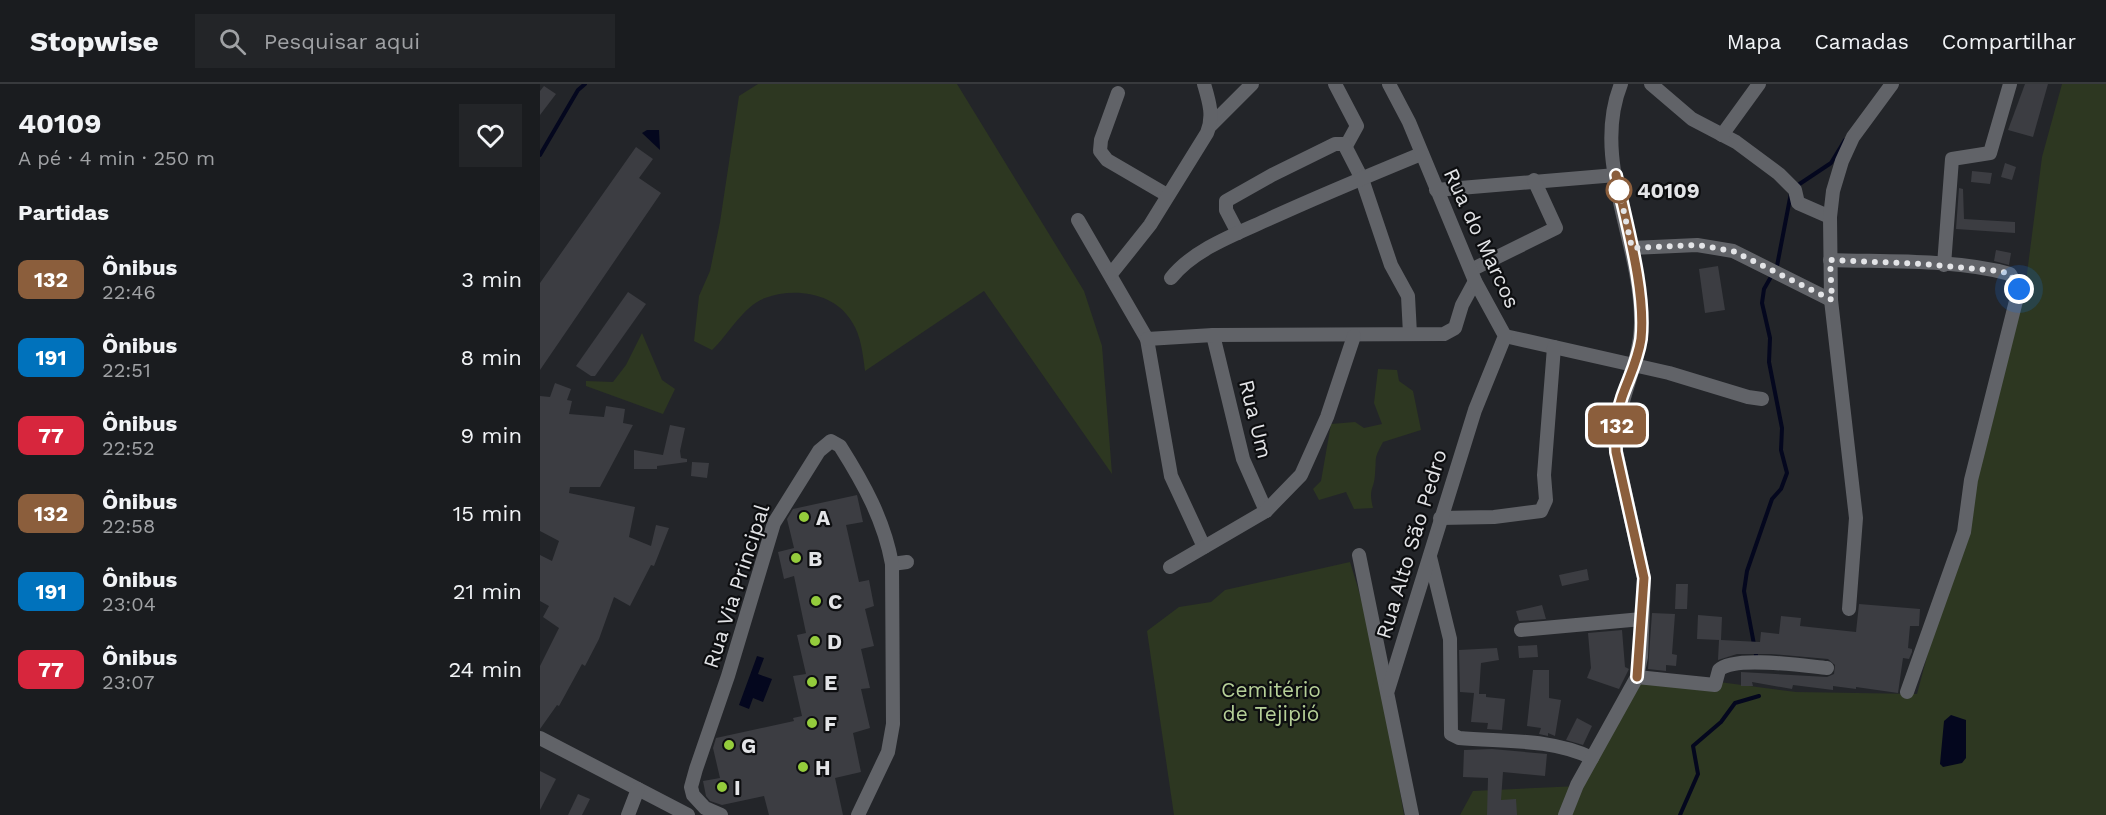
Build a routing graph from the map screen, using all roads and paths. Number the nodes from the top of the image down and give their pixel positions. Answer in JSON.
{"nodes":[{"id":1,"x":1204,"y":84,"type":"edge"},
{"id":2,"x":1252,"y":84,"type":"edge"},
{"id":3,"x":1335,"y":84,"type":"edge"},
{"id":4,"x":1389,"y":84,"type":"edge"},
{"id":5,"x":1622,"y":84,"type":"edge"},
{"id":6,"x":1651,"y":84,"type":"edge"},
{"id":7,"x":1760,"y":84,"type":"edge"},
{"id":8,"x":1892,"y":84,"type":"edge"},
{"id":9,"x":2008,"y":86,"type":"edge"},
{"id":10,"x":1118,"y":93,"type":"dead end"},
{"id":11,"x":1211,"y":125,"type":"junction"},
{"id":12,"x":1722,"y":135,"type":"junction"},
{"id":13,"x":1343,"y":144,"type":"junction"},
{"id":14,"x":1422,"y":154,"type":"junction"},
{"id":15,"x":1616,"y":175,"type":"junction"},
{"id":16,"x":1362,"y":179,"type":"junction"},
{"id":17,"x":1534,"y":180,"type":"junction"},
{"id":18,"x":1436,"y":190,"type":"junction"},
{"id":19,"x":1167,"y":195,"type":"junction"},
{"id":20,"x":1830,"y":218,"type":"junction"},
{"id":21,"x":1078,"y":220,"type":"dead end"},
{"id":22,"x":1238,"y":233,"type":"junction"},
{"id":23,"x":1632,"y":248,"type":"junction"},
{"id":24,"x":1830,"y":260,"type":"junction"},
{"id":25,"x":1944,"y":265,"type":"junction"},
{"id":26,"x":1111,"y":274,"type":"junction"},
{"id":27,"x":1473,"y":275,"type":"junction"},
{"id":28,"x":1171,"y":278,"type":"dead end"},
{"id":29,"x":1832,"y":300,"type":"junction"},
{"id":30,"x":1410,"y":334,"type":"junction"},
{"id":31,"x":1213,"y":335,"type":"junction"},
{"id":32,"x":1354,"y":336,"type":"junction"},
{"id":33,"x":1505,"y":336,"type":"junction"},
{"id":34,"x":1147,"y":339,"type":"junction"},
{"id":35,"x":1554,"y":347,"type":"junction"},
{"id":36,"x":1634,"y":367,"type":"junction"},
{"id":37,"x":1762,"y":399,"type":"dead end"},
{"id":38,"x":1475,"y":410,"type":"joint"},
{"id":39,"x":1266,"y":511,"type":"junction"},
{"id":40,"x":1440,"y":518,"type":"junction"},
{"id":41,"x":1204,"y":547,"type":"junction"},
{"id":42,"x":1359,"y":555,"type":"dead end"},
{"id":43,"x":1430,"y":557,"type":"junction"},
{"id":44,"x":907,"y":562,"type":"dead end"},
{"id":45,"x":892,"y":564,"type":"junction"},
{"id":46,"x":1170,"y":567,"type":"dead end"},
{"id":47,"x":1849,"y":609,"type":"dead end"},
{"id":48,"x":1642,"y":619,"type":"junction"},
{"id":49,"x":1521,"y":630,"type":"dead end"},
{"id":50,"x":1827,"y":668,"type":"dead end"},
{"id":51,"x":1637,"y":677,"type":"junction"},
{"id":52,"x":1388,"y":690,"type":"junction"},
{"id":53,"x":1907,"y":692,"type":"dead end"},
{"id":54,"x":540,"y":738,"type":"edge"},
{"id":55,"x":1592,"y":758,"type":"junction"},
{"id":56,"x":638,"y":789,"type":"junction"},
{"id":57,"x":627,"y":815,"type":"edge"},
{"id":58,"x":688,"y":815,"type":"edge"},
{"id":59,"x":721,"y":815,"type":"edge"},
{"id":60,"x":858,"y":815,"type":"edge"},
{"id":61,"x":1412,"y":815,"type":"edge"},
{"id":62,"x":1565,"y":815,"type":"edge"}],
"edges":[{"from":1,"to":11,"type":"street"},
{"from":2,"to":11,"type":"street"},
{"from":3,"to":13,"type":"street"},
{"from":4,"to":14,"type":"street","name":"Rua do Marcos"},
{"from":5,"to":15,"type":"street"},
{"from":6,"to":12,"type":"street"},
{"from":7,"to":12,"type":"street"},
{"from":8,"to":20,"type":"street"},
{"from":9,"to":25,"type":"street"},
{"from":10,"to":19,"type":"street"},
{"from":11,"to":19,"type":"street"},
{"from":12,"to":20,"type":"street"},
{"from":13,"to":16,"type":"street"},
{"from":13,"to":22,"type":"street"},
{"from":14,"to":16,"type":"street"},
{"from":14,"to":18,"type":"street","name":"Rua do Marcos"},
{"from":15,"to":17,"type":"street"},
{"from":15,"to":23,"type":"street"},
{"from":16,"to":22,"type":"street"},
{"from":16,"to":30,"type":"street"},
{"from":17,"to":18,"type":"street"},
{"from":17,"to":27,"type":"street"},
{"from":18,"to":27,"type":"street","name":"Rua do Marcos"},
{"from":19,"to":26,"type":"street"},
{"from":20,"to":24,"type":"street"},
{"from":21,"to":26,"type":"street"},
{"from":22,"to":28,"type":"street"},
{"from":23,"to":29,"type":"street"},
{"from":23,"to":36,"type":"street"},
{"from":24,"to":25,"type":"street"},
{"from":24,"to":29,"type":"street"},
{"from":25,"to":53,"type":"street"},
{"from":26,"to":34,"type":"street"},
{"from":27,"to":30,"type":"street"},
{"from":27,"to":33,"type":"street","name":"Rua do Marcos"},
{"from":29,"to":47,"type":"street"},
{"from":30,"to":32,"type":"street"},
{"from":31,"to":32,"type":"street"},
{"from":31,"to":34,"type":"street"},
{"from":31,"to":39,"type":"street","name":"Rua Um"},
{"from":32,"to":39,"type":"street"},
{"from":33,"to":35,"type":"street"},
{"from":33,"to":38,"type":"street","name":"Rua do Marcos"},
{"from":34,"to":41,"type":"street"},
{"from":35,"to":36,"type":"street"},
{"from":35,"to":40,"type":"street"},
{"from":36,"to":37,"type":"street"},
{"from":36,"to":48,"type":"street"},
{"from":38,"to":40,"type":"street","name":"Rua Alto São Pedro"},
{"from":39,"to":41,"type":"street"},
{"from":40,"to":43,"type":"street","name":"Rua Alto São Pedro"},
{"from":41,"to":46,"type":"street"},
{"from":42,"to":52,"type":"street"},
{"from":43,"to":52,"type":"street","name":"Rua Alto São Pedro"},
{"from":43,"to":55,"type":"street"},
{"from":44,"to":45,"type":"street"},
{"from":45,"to":59,"type":"street","name":"Rua Via Principal"},
{"from":45,"to":60,"type":"street","name":"Rua Via Principal"},
{"from":48,"to":49,"type":"street"},
{"from":48,"to":51,"type":"street"},
{"from":50,"to":51,"type":"street"},
{"from":51,"to":55,"type":"street"},
{"from":52,"to":61,"type":"street"},
{"from":54,"to":56,"type":"street"},
{"from":55,"to":62,"type":"street"},
{"from":56,"to":57,"type":"street"},
{"from":56,"to":58,"type":"street"}]}
